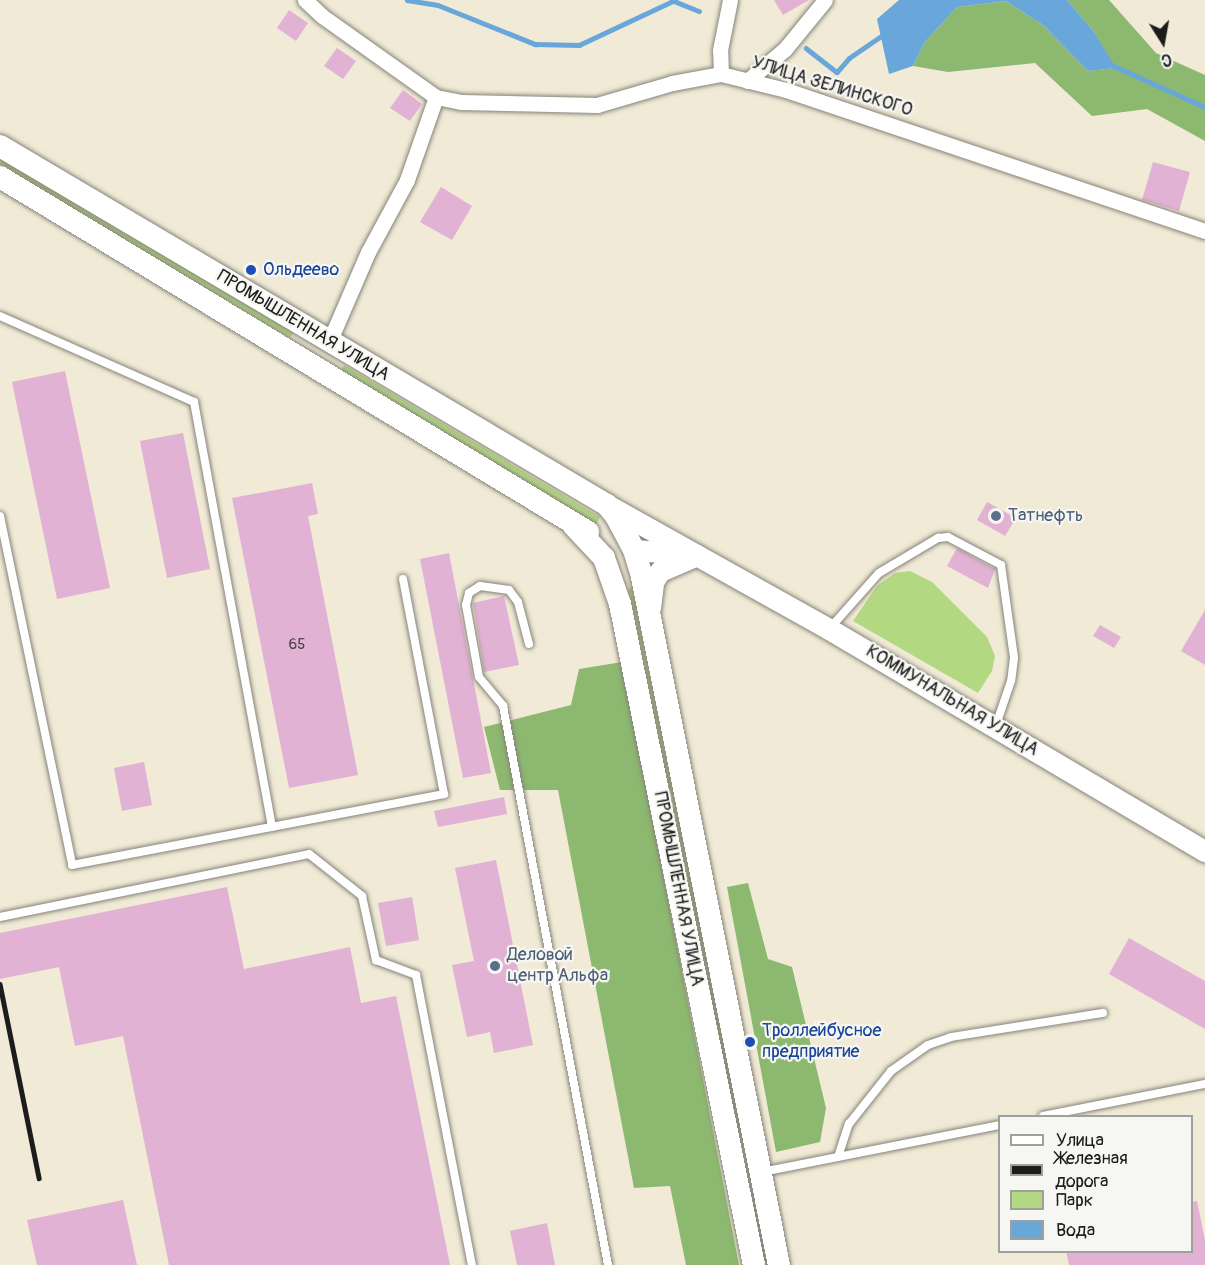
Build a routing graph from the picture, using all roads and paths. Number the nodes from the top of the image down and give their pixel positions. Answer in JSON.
{"nodes":[{"id":1,"x":305,"y":0,"type":"edge"},
{"id":2,"x":730,"y":0,"type":"edge"},
{"id":3,"x":825,"y":0,"type":"edge"},
{"id":4,"x":721,"y":74,"type":"junction"},
{"id":5,"x":747,"y":81,"type":"junction"},
{"id":6,"x":436,"y":97,"type":"junction"},
{"id":7,"x":0,"y":146,"type":"edge"},
{"id":8,"x":0,"y":177,"type":"edge"},
{"id":9,"x":1205,"y":231,"type":"edge"},
{"id":10,"x":0,"y":316,"type":"edge"},
{"id":11,"x":328,"y":342,"type":"junction"},
{"id":12,"x":313,"y":366,"type":"junction"},
{"id":13,"x":607,"y":505,"type":"junction"},
{"id":14,"x":0,"y":516,"type":"edge"},
{"id":15,"x":574,"y":526,"type":"junction"},
{"id":16,"x":634,"y":550,"type":"junction"},
{"id":17,"x":697,"y":555,"type":"junction"},
{"id":18,"x":612,"y":573,"type":"junction"},
{"id":19,"x":403,"y":579,"type":"dead end"},
{"id":20,"x":650,"y":615,"type":"junction"},
{"id":21,"x":829,"y":629,"type":"junction"},
{"id":22,"x":529,"y":644,"type":"dead end"},
{"id":23,"x":996,"y":726,"type":"junction"},
{"id":24,"x":272,"y":827,"type":"junction"},
{"id":25,"x":1205,"y":851,"type":"edge"},
{"id":26,"x":0,"y":917,"type":"edge"},
{"id":27,"x":1103,"y":1013,"type":"dead end"},
{"id":28,"x":1205,"y":1084,"type":"edge"},
{"id":29,"x":1047,"y":1115,"type":"edge"},
{"id":30,"x":998,"y":1125,"type":"edge"},
{"id":31,"x":838,"y":1157,"type":"junction"},
{"id":32,"x":761,"y":1173,"type":"junction"},
{"id":33,"x":736,"y":1178,"type":"junction"},
{"id":34,"x":472,"y":1265,"type":"edge"},
{"id":35,"x":608,"y":1265,"type":"edge"},
{"id":36,"x":754,"y":1265,"type":"edge"},
{"id":37,"x":779,"y":1265,"type":"edge"}],
"edges":[{"from":1,"to":6,"type":"street"},
{"from":2,"to":4,"type":"street"},
{"from":3,"to":5,"type":"street"},
{"from":4,"to":5,"type":"street","name":"УЛИЦА ЗЕЛИНСКОГО"},
{"from":4,"to":6,"type":"street","name":"УЛИЦА ЗЕЛИНСКОГО"},
{"from":5,"to":9,"type":"street","name":"УЛИЦА ЗЕЛИНСКОГО"},
{"from":6,"to":11,"type":"street"},
{"from":7,"to":11,"type":"main road","name":"ПРОМЫШЛЕННАЯ УЛИЦА"},
{"from":8,"to":12,"type":"main road","name":"ПРОМЫШЛЕННАЯ УЛИЦА"},
{"from":10,"to":24,"type":"lane"},
{"from":11,"to":12,"type":"main road"},
{"from":11,"to":13,"type":"main road","name":"ПРОМЫШЛЕННАЯ УЛИЦА"},
{"from":12,"to":15,"type":"main road","name":"ПРОМЫШЛЕННАЯ УЛИЦА"},
{"from":13,"to":16,"type":"main road","name":"ПРОМЫШЛЕННАЯ УЛИЦА"},
{"from":13,"to":17,"type":"main road","name":"ПРОМЫШЛЕННАЯ УЛИЦА"},
{"from":14,"to":24,"type":"lane"},
{"from":15,"to":16,"type":"main road","name":"ПРОМЫШЛЕННАЯ УЛИЦА"},
{"from":15,"to":18,"type":"main road","name":"ПРОМЫШЛЕННАЯ УЛИЦА"},
{"from":16,"to":17,"type":"main road","name":"ПРОМЫШЛЕННАЯ УЛИЦА"},
{"from":16,"to":18,"type":"main road"},
{"from":16,"to":20,"type":"main road","name":"ПРОМЫШЛЕННАЯ УЛИЦА"},
{"from":17,"to":20,"type":"main road","name":"ПРОМЫШЛЕННАЯ УЛИЦА"},
{"from":17,"to":21,"type":"main road","name":"КОММУНАЛЬНАЯ УЛИЦА"},
{"from":18,"to":33,"type":"main road","name":"ПРОМЫШЛЕННАЯ УЛИЦА"},
{"from":19,"to":24,"type":"lane"},
{"from":20,"to":32,"type":"main road","name":"ПРОМЫШЛЕННАЯ УЛИЦА"},
{"from":21,"to":23,"type":"main road","name":"КОММУНАЛЬНАЯ УЛИЦА"},
{"from":21,"to":23,"type":"lane"},
{"from":22,"to":35,"type":"lane"},
{"from":23,"to":25,"type":"main road","name":"КОММУНАЛЬНАЯ УЛИЦА"},
{"from":26,"to":34,"type":"lane"},
{"from":27,"to":31,"type":"lane"},
{"from":28,"to":29,"type":"lane"},
{"from":30,"to":31,"type":"lane"},
{"from":31,"to":32,"type":"lane"},
{"from":32,"to":33,"type":"main road"},
{"from":32,"to":37,"type":"main road","name":"ПРОМЫШЛЕННАЯ УЛИЦА"},
{"from":33,"to":36,"type":"main road","name":"ПРОМЫШЛЕННАЯ УЛИЦА"}]}
